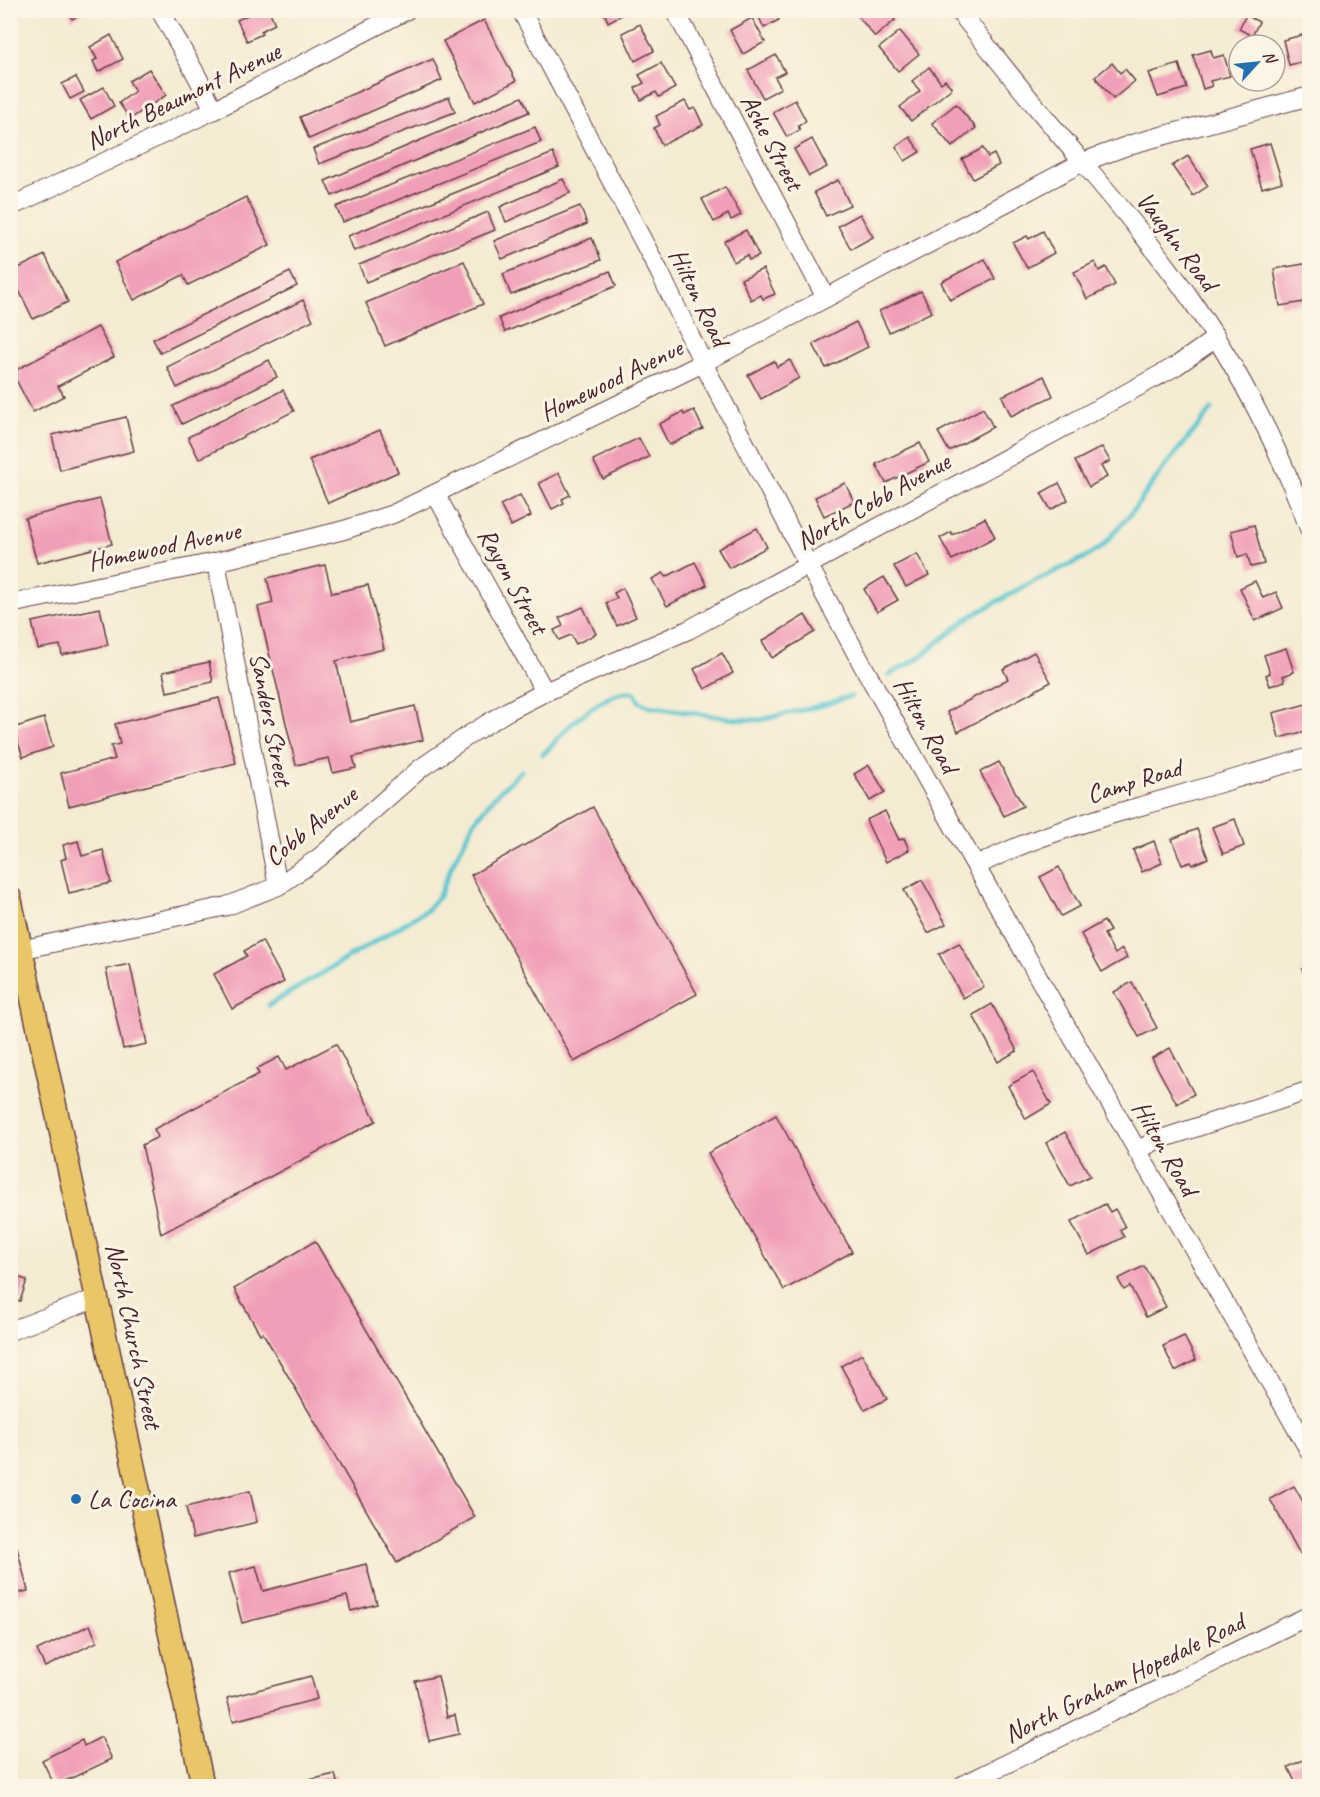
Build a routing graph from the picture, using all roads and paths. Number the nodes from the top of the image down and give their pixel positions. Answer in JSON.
{"nodes":[{"id":1,"x":160,"y":10,"type":"edge"},
{"id":2,"x":408,"y":10,"type":"edge"},
{"id":3,"x":521,"y":10,"type":"edge"},
{"id":4,"x":675,"y":10,"type":"edge"},
{"id":5,"x":958,"y":10,"type":"edge"},
{"id":6,"x":1310,"y":96,"type":"edge"},
{"id":7,"x":214,"y":110,"type":"junction"},
{"id":8,"x":1083,"y":162,"type":"junction"},
{"id":9,"x":10,"y":207,"type":"edge"},
{"id":10,"x":826,"y":298,"type":"junction"},
{"id":11,"x":1216,"y":338,"type":"junction"},
{"id":12,"x":703,"y":363,"type":"junction"},
{"id":13,"x":436,"y":495,"type":"junction"},
{"id":14,"x":1310,"y":531,"type":"edge"},
{"id":15,"x":216,"y":562,"type":"junction"},
{"id":16,"x":809,"y":566,"type":"junction"},
{"id":17,"x":10,"y":604,"type":"edge"},
{"id":18,"x":545,"y":692,"type":"junction"},
{"id":19,"x":1310,"y":757,"type":"edge"},
{"id":20,"x":977,"y":866,"type":"junction"},
{"id":21,"x":278,"y":886,"type":"junction"},
{"id":22,"x":10,"y":898,"type":"edge"},
{"id":23,"x":16,"y":950,"type":"edge"},
{"id":24,"x":1310,"y":1090,"type":"edge"},
{"id":25,"x":1137,"y":1151,"type":"junction"},
{"id":26,"x":97,"y":1298,"type":"junction"},
{"id":27,"x":10,"y":1331,"type":"edge"},
{"id":28,"x":1310,"y":1452,"type":"edge"},
{"id":29,"x":1310,"y":1615,"type":"edge"},
{"id":30,"x":203,"y":1786,"type":"edge"},
{"id":31,"x":961,"y":1786,"type":"edge"}],
"edges":[{"from":1,"to":7,"type":"street"},
{"from":2,"to":7,"type":"street","name":"North Beaumont Avenue"},
{"from":3,"to":12,"type":"street","name":"Hilton Road"},
{"from":4,"to":10,"type":"street","name":"Ashe Street"},
{"from":5,"to":8,"type":"street","name":"Vaughn Road"},
{"from":6,"to":8,"type":"street","name":"Homewood Avenue"},
{"from":7,"to":9,"type":"street","name":"North Beaumont Avenue"},
{"from":8,"to":10,"type":"street","name":"Homewood Avenue"},
{"from":8,"to":11,"type":"street","name":"Vaughn Road"},
{"from":10,"to":12,"type":"street","name":"Homewood Avenue"},
{"from":11,"to":14,"type":"street","name":"Vaughn Road"},
{"from":11,"to":16,"type":"street","name":"North Cobb Avenue"},
{"from":12,"to":13,"type":"street","name":"Homewood Avenue"},
{"from":12,"to":16,"type":"street","name":"Hilton Road"},
{"from":13,"to":15,"type":"street","name":"Homewood Avenue"},
{"from":13,"to":18,"type":"street","name":"Rayon Street"},
{"from":15,"to":17,"type":"street","name":"Homewood Avenue"},
{"from":15,"to":21,"type":"street","name":"Sanders Street"},
{"from":16,"to":18,"type":"street","name":"North Cobb Avenue"},
{"from":16,"to":20,"type":"street","name":"Hilton Road"},
{"from":18,"to":21,"type":"street","name":"Cobb Avenue"},
{"from":19,"to":20,"type":"street","name":"Camp Road"},
{"from":20,"to":25,"type":"street","name":"Hilton Road"},
{"from":21,"to":23,"type":"street","name":"Cobb Avenue"},
{"from":22,"to":23,"type":"main road","name":"North Church Street"},
{"from":23,"to":26,"type":"main road","name":"North Church Street"},
{"from":24,"to":25,"type":"street"},
{"from":25,"to":28,"type":"street","name":"Hilton Road"},
{"from":26,"to":27,"type":"street"},
{"from":26,"to":30,"type":"main road","name":"North Church Street"},
{"from":29,"to":31,"type":"street","name":"North Graham Hopedale Road"}]}
